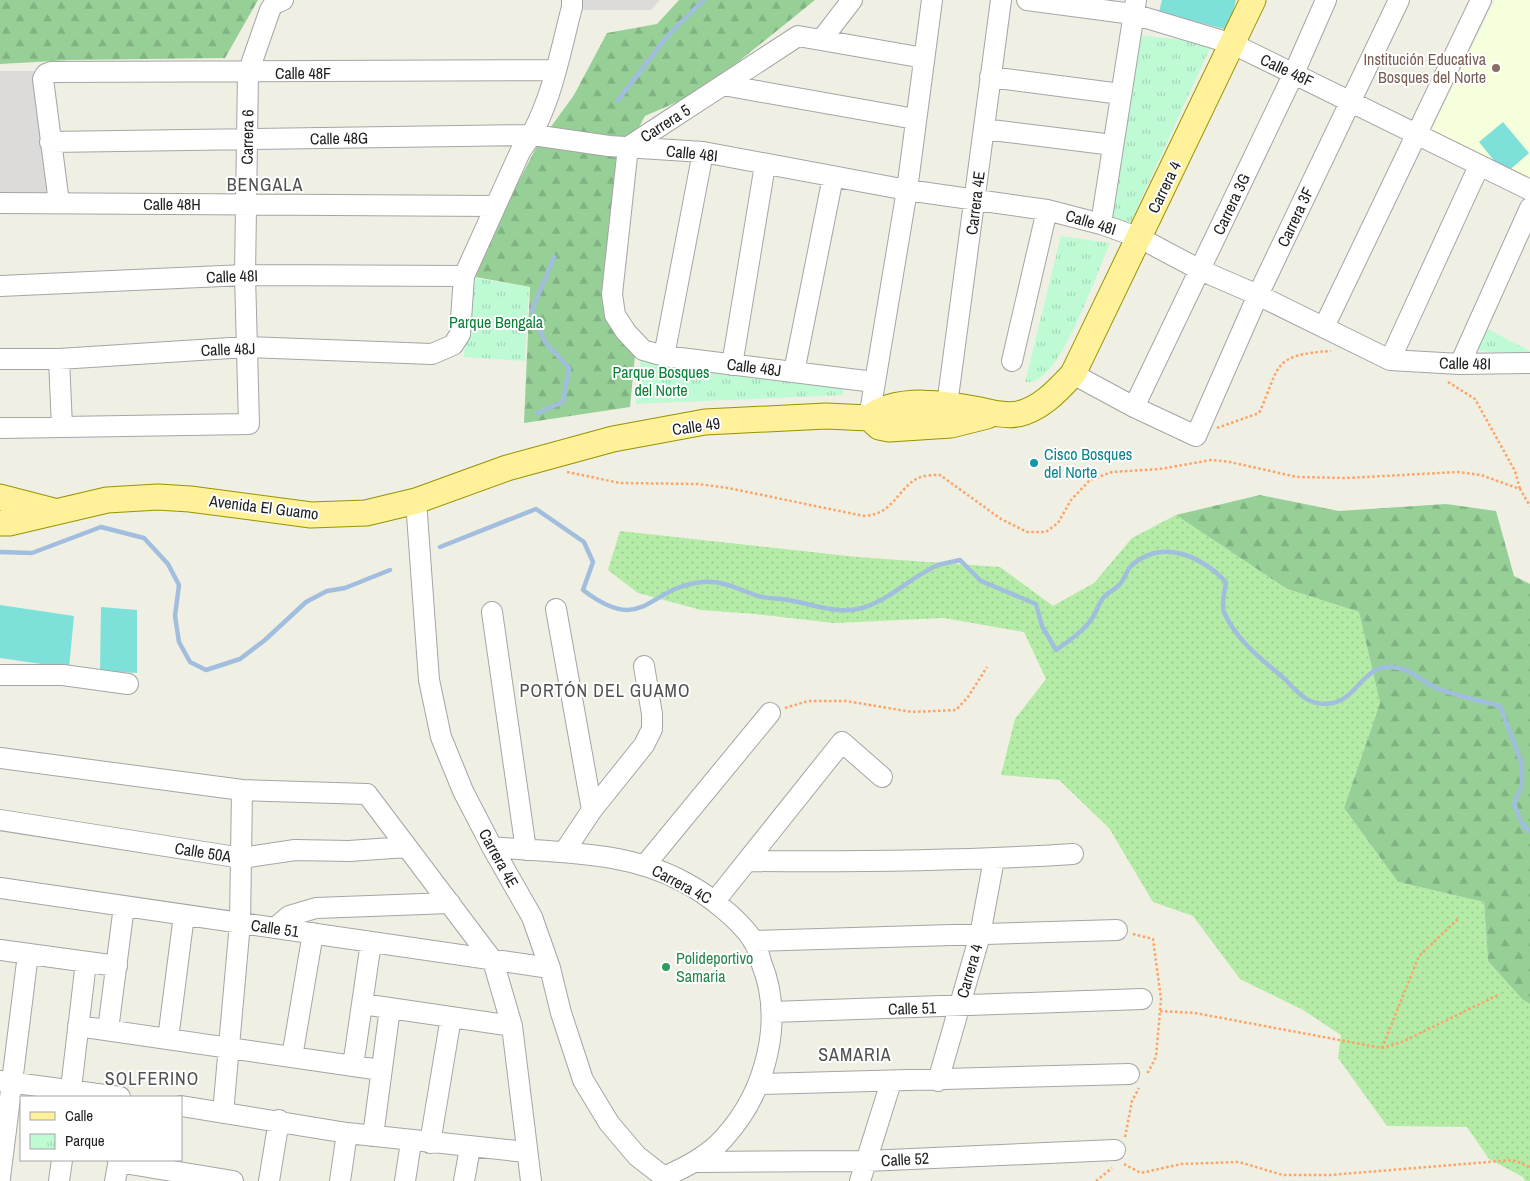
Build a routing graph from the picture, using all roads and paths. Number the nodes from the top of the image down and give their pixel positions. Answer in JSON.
{"nodes":[{"id":1,"x":572,"y":0,"type":"edge"},
{"id":2,"x":852,"y":0,"type":"edge"},
{"id":3,"x":932,"y":0,"type":"edge"},
{"id":4,"x":1001,"y":0,"type":"edge"},
{"id":5,"x":1027,"y":0,"type":"edge"},
{"id":6,"x":1252,"y":0,"type":"edge"},
{"id":7,"x":1326,"y":0,"type":"edge"},
{"id":8,"x":1399,"y":0,"type":"edge"},
{"id":9,"x":1482,"y":0,"type":"edge"},
{"id":10,"x":279,"y":2,"type":"edge"},
{"id":11,"x":1101,"y":5,"type":"edge"},
{"id":12,"x":1135,"y":7,"type":"edge"},
{"id":13,"x":822,"y":39,"type":"junction"},
{"id":14,"x":1232,"y":44,"type":"junction"},
{"id":15,"x":924,"y":58,"type":"junction"},
{"id":16,"x":556,"y":70,"type":"junction"},
{"id":17,"x":248,"y":73,"type":"junction"},
{"id":18,"x":1294,"y":73,"type":"junction"},
{"id":19,"x":990,"y":77,"type":"junction"},
{"id":20,"x":723,"y":84,"type":"junction"},
{"id":21,"x":1121,"y":94,"type":"junction"},
{"id":22,"x":1351,"y":100,"type":"junction"},
{"id":23,"x":915,"y":119,"type":"junction"},
{"id":24,"x":984,"y":129,"type":"junction"},
{"id":25,"x":1417,"y":133,"type":"junction"},
{"id":26,"x":533,"y":135,"type":"junction"},
{"id":27,"x":247,"y":140,"type":"junction"},
{"id":28,"x":50,"y":142,"type":"junction"},
{"id":29,"x":1113,"y":145,"type":"junction"},
{"id":30,"x":628,"y":147,"type":"junction"},
{"id":31,"x":703,"y":152,"type":"junction"},
{"id":32,"x":765,"y":165,"type":"junction"},
{"id":33,"x":1478,"y":166,"type":"junction"},
{"id":34,"x":833,"y":177,"type":"junction"},
{"id":35,"x":906,"y":190,"type":"junction"},
{"id":36,"x":1530,"y":190,"type":"edge"},
{"id":37,"x":976,"y":200,"type":"junction"},
{"id":38,"x":0,"y":203,"type":"edge"},
{"id":39,"x":59,"y":203,"type":"junction"},
{"id":40,"x":246,"y":204,"type":"junction"},
{"id":41,"x":494,"y":206,"type":"junction"},
{"id":42,"x":1530,"y":208,"type":"edge"},
{"id":43,"x":1047,"y":210,"type":"junction"},
{"id":44,"x":1101,"y":224,"type":"junction"},
{"id":45,"x":1140,"y":238,"type":"junction"},
{"id":46,"x":1200,"y":270,"type":"junction"},
{"id":47,"x":246,"y":275,"type":"junction"},
{"id":48,"x":464,"y":276,"type":"junction"},
{"id":49,"x":0,"y":286,"type":"edge"},
{"id":50,"x":1258,"y":295,"type":"junction"},
{"id":51,"x":615,"y":315,"type":"joint"},
{"id":52,"x":1324,"y":327,"type":"junction"},
{"id":53,"x":246,"y":347,"type":"junction"},
{"id":54,"x":1334,"y":351,"type":"dead end"},
{"id":55,"x":664,"y":356,"type":"junction"},
{"id":56,"x":0,"y":359,"type":"edge"},
{"id":57,"x":59,"y":359,"type":"junction"},
{"id":58,"x":1390,"y":360,"type":"junction"},
{"id":59,"x":1012,"y":361,"type":"dead end"},
{"id":60,"x":1530,"y":363,"type":"edge"},
{"id":61,"x":1460,"y":364,"type":"junction"},
{"id":62,"x":732,"y":365,"type":"junction"},
{"id":63,"x":794,"y":372,"type":"junction"},
{"id":64,"x":1073,"y":374,"type":"junction"},
{"id":65,"x":1445,"y":380,"type":"dead end"},
{"id":66,"x":874,"y":382,"type":"junction"},
{"id":67,"x":947,"y":405,"type":"junction"},
{"id":68,"x":1134,"y":407,"type":"junction"},
{"id":69,"x":998,"y":414,"type":"junction"},
{"id":70,"x":869,"y":418,"type":"junction"},
{"id":71,"x":0,"y":428,"type":"edge"},
{"id":72,"x":62,"y":428,"type":"junction"},
{"id":73,"x":1199,"y":429,"type":"junction"},
{"id":74,"x":527,"y":462,"type":"joint"},
{"id":75,"x":561,"y":470,"type":"dead end"},
{"id":76,"x":1520,"y":489,"type":"junction"},
{"id":77,"x":0,"y":497,"type":"edge"},
{"id":78,"x":416,"y":501,"type":"junction"},
{"id":79,"x":1530,"y":506,"type":"edge"},
{"id":80,"x":54,"y":511,"type":"junction"},
{"id":81,"x":0,"y":523,"type":"edge"},
{"id":82,"x":556,"y":609,"type":"dead end"},
{"id":83,"x":492,"y":612,"type":"dead end"},
{"id":84,"x":644,"y":666,"type":"dead end"},
{"id":85,"x":987,"y":667,"type":"dead end"},
{"id":86,"x":0,"y":675,"type":"edge"},
{"id":87,"x":128,"y":684,"type":"dead end"},
{"id":88,"x":770,"y":713,"type":"joint"},
{"id":89,"x":0,"y":758,"type":"edge"},
{"id":90,"x":882,"y":777,"type":"dead end"},
{"id":91,"x":242,"y":790,"type":"junction"},
{"id":92,"x":592,"y":810,"type":"junction"},
{"id":93,"x":0,"y":820,"type":"edge"},
{"id":94,"x":407,"y":847,"type":"junction"},
{"id":95,"x":492,"y":847,"type":"junction"},
{"id":96,"x":526,"y":850,"type":"junction"},
{"id":97,"x":564,"y":852,"type":"junction"},
{"id":98,"x":1073,"y":854,"type":"dead end"},
{"id":99,"x":242,"y":858,"type":"junction"},
{"id":100,"x":994,"y":859,"type":"junction"},
{"id":101,"x":747,"y":861,"type":"junction"},
{"id":102,"x":645,"y":865,"type":"junction"},
{"id":103,"x":0,"y":888,"type":"edge"},
{"id":104,"x":715,"y":901,"type":"junction"},
{"id":105,"x":450,"y":903,"type":"junction"},
{"id":106,"x":124,"y":906,"type":"junction"},
{"id":107,"x":184,"y":915,"type":"junction"},
{"id":108,"x":1459,"y":918,"type":"dead end"},
{"id":109,"x":240,"y":923,"type":"junction"},
{"id":110,"x":275,"y":928,"type":"junction"},
{"id":111,"x":1117,"y":930,"type":"joint"},
{"id":112,"x":312,"y":933,"type":"junction"},
{"id":113,"x":980,"y":935,"type":"junction"},
{"id":114,"x":753,"y":941,"type":"junction"},
{"id":115,"x":371,"y":942,"type":"junction"},
{"id":116,"x":0,"y":950,"type":"edge"},
{"id":117,"x":28,"y":954,"type":"junction"},
{"id":118,"x":493,"y":960,"type":"junction"},
{"id":119,"x":86,"y":962,"type":"junction"},
{"id":120,"x":117,"y":966,"type":"junction"},
{"id":121,"x":550,"y":968,"type":"junction"},
{"id":122,"x":1500,"y":994,"type":"dead end"},
{"id":123,"x":1142,"y":999,"type":"joint"},
{"id":124,"x":362,"y":1004,"type":"junction"},
{"id":125,"x":959,"y":1007,"type":"junction"},
{"id":126,"x":390,"y":1008,"type":"junction"},
{"id":127,"x":1160,"y":1011,"type":"junction"},
{"id":128,"x":772,"y":1012,"type":"junction"},
{"id":129,"x":451,"y":1017,"type":"junction"},
{"id":130,"x":78,"y":1026,"type":"junction"},
{"id":131,"x":512,"y":1026,"type":"junction"},
{"id":132,"x":108,"y":1030,"type":"junction"},
{"id":133,"x":168,"y":1038,"type":"junction"},
{"id":134,"x":1382,"y":1048,"type":"junction"},
{"id":135,"x":230,"y":1049,"type":"junction"},
{"id":136,"x":292,"y":1057,"type":"junction"},
{"id":137,"x":353,"y":1066,"type":"junction"},
{"id":138,"x":380,"y":1070,"type":"junction"},
{"id":139,"x":1139,"y":1077,"type":"junction"},
{"id":140,"x":938,"y":1081,"type":"junction"},
{"id":141,"x":6,"y":1082,"type":"edge"},
{"id":142,"x":891,"y":1082,"type":"junction"},
{"id":143,"x":758,"y":1084,"type":"junction"},
{"id":144,"x":71,"y":1094,"type":"edge"},
{"id":145,"x":104,"y":1096,"type":"edge"},
{"id":146,"x":182,"y":1106,"type":"edge"},
{"id":147,"x":223,"y":1112,"type":"junction"},
{"id":148,"x":279,"y":1120,"type":"junction"},
{"id":149,"x":347,"y":1133,"type":"junction"},
{"id":150,"x":372,"y":1136,"type":"junction"},
{"id":151,"x":420,"y":1142,"type":"junction"},
{"id":152,"x":470,"y":1148,"type":"junction"},
{"id":153,"x":526,"y":1152,"type":"junction"},
{"id":154,"x":1119,"y":1152,"type":"junction"},
{"id":155,"x":62,"y":1161,"type":"edge"},
{"id":156,"x":866,"y":1161,"type":"junction"},
{"id":157,"x":696,"y":1162,"type":"junction"},
{"id":158,"x":1530,"y":1167,"type":"edge"},
{"id":159,"x":117,"y":1168,"type":"edge"},
{"id":160,"x":148,"y":1174,"type":"edge"},
{"id":161,"x":0,"y":1178,"type":"edge"},
{"id":162,"x":211,"y":1179,"type":"edge"},
{"id":163,"x":664,"y":1179,"type":"edge"},
{"id":164,"x":59,"y":1181,"type":"edge"},
{"id":165,"x":233,"y":1181,"type":"edge"},
{"id":166,"x":269,"y":1181,"type":"edge"},
{"id":167,"x":340,"y":1181,"type":"edge"},
{"id":168,"x":405,"y":1181,"type":"edge"},
{"id":169,"x":464,"y":1181,"type":"edge"},
{"id":170,"x":531,"y":1181,"type":"edge"},
{"id":171,"x":860,"y":1181,"type":"edge"}],
"edges":[{"from":1,"to":16,"type":"street"},
{"from":2,"to":13,"type":"street"},
{"from":3,"to":15,"type":"street"},
{"from":4,"to":19,"type":"street","name":"Carrera 4E"},
{"from":5,"to":11,"type":"street","name":"Calle 48F"},
{"from":6,"to":14,"type":"main road","name":"Carrera 4"},
{"from":7,"to":18,"type":"street","name":"Carrera 3G"},
{"from":8,"to":22,"type":"street","name":"Carrera 3F"},
{"from":9,"to":25,"type":"street"},
{"from":10,"to":17,"type":"street","name":"Carrera 6"},
{"from":11,"to":12,"type":"street","name":"Calle 48F"},
{"from":12,"to":14,"type":"street","name":"Calle 48F"},
{"from":12,"to":21,"type":"street"},
{"from":13,"to":15,"type":"street"},
{"from":13,"to":20,"type":"street","name":"Carrera 5"},
{"from":14,"to":18,"type":"street","name":"Calle 48F"},
{"from":14,"to":45,"type":"main road","name":"Carrera 4"},
{"from":15,"to":23,"type":"street"},
{"from":16,"to":17,"type":"street","name":"Calle 48F"},
{"from":16,"to":26,"type":"street"},
{"from":17,"to":27,"type":"street","name":"Carrera 6"},
{"from":17,"to":28,"type":"street","name":"Calle 48F"},
{"from":18,"to":22,"type":"street","name":"Calle 48F"},
{"from":18,"to":46,"type":"street","name":"Carrera 3G"},
{"from":19,"to":21,"type":"street"},
{"from":19,"to":24,"type":"street","name":"Carrera 4E"},
{"from":20,"to":23,"type":"street"},
{"from":20,"to":30,"type":"street","name":"Carrera 5"},
{"from":21,"to":29,"type":"street"},
{"from":22,"to":25,"type":"street","name":"Calle 48F"},
{"from":22,"to":50,"type":"street","name":"Carrera 3F"},
{"from":23,"to":35,"type":"street"},
{"from":24,"to":29,"type":"street"},
{"from":24,"to":37,"type":"street","name":"Carrera 4E"},
{"from":25,"to":33,"type":"street","name":"Calle 48F"},
{"from":25,"to":52,"type":"street"},
{"from":26,"to":27,"type":"street","name":"Calle 48G"},
{"from":26,"to":30,"type":"street","name":"Calle 48G"},
{"from":26,"to":41,"type":"street"},
{"from":27,"to":28,"type":"street","name":"Calle 48G"},
{"from":27,"to":40,"type":"street","name":"Carrera 6"},
{"from":28,"to":39,"type":"street"},
{"from":29,"to":44,"type":"street"},
{"from":30,"to":31,"type":"street","name":"Calle 48I"},
{"from":30,"to":51,"type":"street","name":"Carrera 5"},
{"from":31,"to":32,"type":"street","name":"Calle 48I"},
{"from":31,"to":55,"type":"street"},
{"from":32,"to":34,"type":"street","name":"Calle 48I"},
{"from":32,"to":62,"type":"street"},
{"from":33,"to":36,"type":"street","name":"Calle 48F"},
{"from":33,"to":58,"type":"street"},
{"from":34,"to":35,"type":"street","name":"Calle 48I"},
{"from":34,"to":63,"type":"street"},
{"from":35,"to":37,"type":"street","name":"Calle 48I"},
{"from":35,"to":66,"type":"street"},
{"from":37,"to":43,"type":"street","name":"Calle 48I"},
{"from":37,"to":67,"type":"street","name":"Carrera 4E"},
{"from":38,"to":39,"type":"street","name":"Calle 48H"},
{"from":39,"to":40,"type":"street","name":"Calle 48H"},
{"from":40,"to":41,"type":"street","name":"Calle 48H"},
{"from":40,"to":47,"type":"street","name":"Carrera 6"},
{"from":41,"to":48,"type":"street"},
{"from":42,"to":61,"type":"street"},
{"from":43,"to":44,"type":"street","name":"Calle 48I"},
{"from":43,"to":59,"type":"street"},
{"from":44,"to":45,"type":"street","name":"Calle 48I"},
{"from":45,"to":46,"type":"street","name":"Calle 48I"},
{"from":45,"to":64,"type":"main road","name":"Carrera 4"},
{"from":46,"to":50,"type":"street","name":"Calle 48I"},
{"from":46,"to":68,"type":"street","name":"Carrera 3G"},
{"from":47,"to":48,"type":"street","name":"Calle 48I"},
{"from":47,"to":49,"type":"street","name":"Calle 48I"},
{"from":47,"to":53,"type":"street","name":"Carrera 6"},
{"from":48,"to":53,"type":"street","name":"Calle 48J"},
{"from":50,"to":52,"type":"street","name":"Calle 48I"},
{"from":50,"to":73,"type":"street","name":"Carrera 3F"},
{"from":51,"to":55,"type":"street","name":"Calle 48J"},
{"from":52,"to":58,"type":"street","name":"Calle 48I"},
{"from":53,"to":57,"type":"street","name":"Calle 48J"},
{"from":53,"to":72,"type":"street","name":"Carrera 6"},
{"from":54,"to":73,"type":"path"},
{"from":55,"to":62,"type":"street","name":"Calle 48J"},
{"from":56,"to":57,"type":"street","name":"Calle 48J"},
{"from":57,"to":72,"type":"street"},
{"from":58,"to":61,"type":"street","name":"Calle 48I"},
{"from":60,"to":61,"type":"street","name":"Calle 48I"},
{"from":62,"to":63,"type":"street","name":"Calle 48J"},
{"from":63,"to":66,"type":"street","name":"Calle 48J"},
{"from":64,"to":68,"type":"street"},
{"from":64,"to":69,"type":"main road"},
{"from":65,"to":76,"type":"path"},
{"from":66,"to":70,"type":"street"},
{"from":67,"to":69,"type":"main road"},
{"from":67,"to":70,"type":"main road"},
{"from":68,"to":73,"type":"street"},
{"from":69,"to":70,"type":"main road"},
{"from":70,"to":74,"type":"main road","name":"Calle 49"},
{"from":71,"to":72,"type":"street"},
{"from":74,"to":78,"type":"main road","name":"Avenida El Guamo"},
{"from":75,"to":76,"type":"path"},
{"from":76,"to":79,"type":"path"},
{"from":77,"to":80,"type":"main road","name":"Avenida El Guamo"},
{"from":78,"to":80,"type":"main road","name":"Avenida El Guamo"},
{"from":78,"to":95,"type":"street","name":"Carrera 4E"},
{"from":80,"to":81,"type":"main road","name":"Avenida El Guamo"},
{"from":82,"to":92,"type":"street"},
{"from":83,"to":96,"type":"street"},
{"from":84,"to":92,"type":"street"},
{"from":85,"to":88,"type":"path"},
{"from":86,"to":87,"type":"street"},
{"from":88,"to":102,"type":"street"},
{"from":89,"to":91,"type":"street"},
{"from":90,"to":101,"type":"street"},
{"from":91,"to":94,"type":"street"},
{"from":91,"to":99,"type":"street"},
{"from":92,"to":97,"type":"street"},
{"from":93,"to":99,"type":"street","name":"Calle 50A"},
{"from":94,"to":99,"type":"street","name":"Calle 50A"},
{"from":94,"to":105,"type":"street"},
{"from":95,"to":96,"type":"street","name":"Carrera 4C"},
{"from":95,"to":121,"type":"street","name":"Carrera 4E"},
{"from":96,"to":97,"type":"street","name":"Carrera 4C"},
{"from":97,"to":102,"type":"street","name":"Carrera 4C"},
{"from":98,"to":100,"type":"street"},
{"from":99,"to":109,"type":"street"},
{"from":100,"to":101,"type":"street"},
{"from":100,"to":113,"type":"street","name":"Carrera 4"},
{"from":101,"to":104,"type":"street"},
{"from":102,"to":104,"type":"street","name":"Carrera 4C"},
{"from":103,"to":106,"type":"street","name":"Calle 51"},
{"from":104,"to":114,"type":"street","name":"Carrera 4C"},
{"from":105,"to":110,"type":"street"},
{"from":105,"to":118,"type":"street"},
{"from":106,"to":107,"type":"street","name":"Calle 51"},
{"from":106,"to":120,"type":"street"},
{"from":107,"to":109,"type":"street","name":"Calle 51"},
{"from":107,"to":133,"type":"street"},
{"from":108,"to":134,"type":"path"},
{"from":109,"to":110,"type":"street","name":"Calle 51"},
{"from":109,"to":135,"type":"street"},
{"from":110,"to":112,"type":"street","name":"Calle 51"},
{"from":111,"to":113,"type":"street"},
{"from":111,"to":127,"type":"path"},
{"from":112,"to":115,"type":"street","name":"Calle 51"},
{"from":112,"to":136,"type":"street"},
{"from":113,"to":114,"type":"street"},
{"from":113,"to":125,"type":"street","name":"Carrera 4"},
{"from":114,"to":128,"type":"street","name":"Carrera 4C"},
{"from":115,"to":118,"type":"street","name":"Calle 51"},
{"from":115,"to":124,"type":"street"},
{"from":116,"to":117,"type":"street"},
{"from":117,"to":119,"type":"street"},
{"from":117,"to":141,"type":"street"},
{"from":118,"to":121,"type":"street","name":"Calle 51"},
{"from":118,"to":131,"type":"street"},
{"from":119,"to":120,"type":"street"},
{"from":119,"to":130,"type":"street"},
{"from":120,"to":132,"type":"street"},
{"from":121,"to":163,"type":"street","name":"Carrera 4E"},
{"from":122,"to":134,"type":"path"},
{"from":123,"to":125,"type":"street","name":"Calle 51"},
{"from":123,"to":127,"type":"path"},
{"from":124,"to":126,"type":"street"},
{"from":124,"to":137,"type":"street"},
{"from":125,"to":128,"type":"street","name":"Calle 51"},
{"from":125,"to":140,"type":"street","name":"Carrera 4"},
{"from":126,"to":129,"type":"street"},
{"from":126,"to":138,"type":"street"},
{"from":127,"to":134,"type":"path"},
{"from":127,"to":139,"type":"path"},
{"from":128,"to":143,"type":"street","name":"Carrera 4C"},
{"from":129,"to":131,"type":"street"},
{"from":129,"to":151,"type":"street"},
{"from":130,"to":132,"type":"street"},
{"from":130,"to":144,"type":"street"},
{"from":131,"to":153,"type":"street"},
{"from":132,"to":133,"type":"street"},
{"from":133,"to":135,"type":"street"},
{"from":135,"to":136,"type":"street"},
{"from":135,"to":147,"type":"street"},
{"from":136,"to":137,"type":"street"},
{"from":137,"to":138,"type":"street"},
{"from":138,"to":150,"type":"street"},
{"from":139,"to":140,"type":"street"},
{"from":139,"to":154,"type":"path"},
{"from":140,"to":142,"type":"street"},
{"from":141,"to":144,"type":"street"},
{"from":141,"to":161,"type":"street"},
{"from":142,"to":143,"type":"street"},
{"from":142,"to":156,"type":"street"},
{"from":143,"to":157,"type":"street","name":"Carrera 4C"},
{"from":144,"to":145,"type":"street"},
{"from":146,"to":147,"type":"street"},
{"from":147,"to":148,"type":"street"},
{"from":148,"to":149,"type":"street"},
{"from":148,"to":166,"type":"street"},
{"from":149,"to":150,"type":"street"},
{"from":149,"to":167,"type":"street"},
{"from":150,"to":151,"type":"street"},
{"from":151,"to":152,"type":"street"},
{"from":151,"to":168,"type":"street"},
{"from":152,"to":153,"type":"street"},
{"from":152,"to":169,"type":"street"},
{"from":153,"to":170,"type":"street"},
{"from":154,"to":156,"type":"street","name":"Calle 52"},
{"from":154,"to":158,"type":"path"},
{"from":155,"to":164,"type":"street"},
{"from":156,"to":157,"type":"street","name":"Calle 52"},
{"from":156,"to":171,"type":"street"},
{"from":157,"to":163,"type":"street","name":"Carrera 4C"},
{"from":159,"to":160,"type":"street"},
{"from":160,"to":162,"type":"street"},
{"from":162,"to":165,"type":"street"}]}
